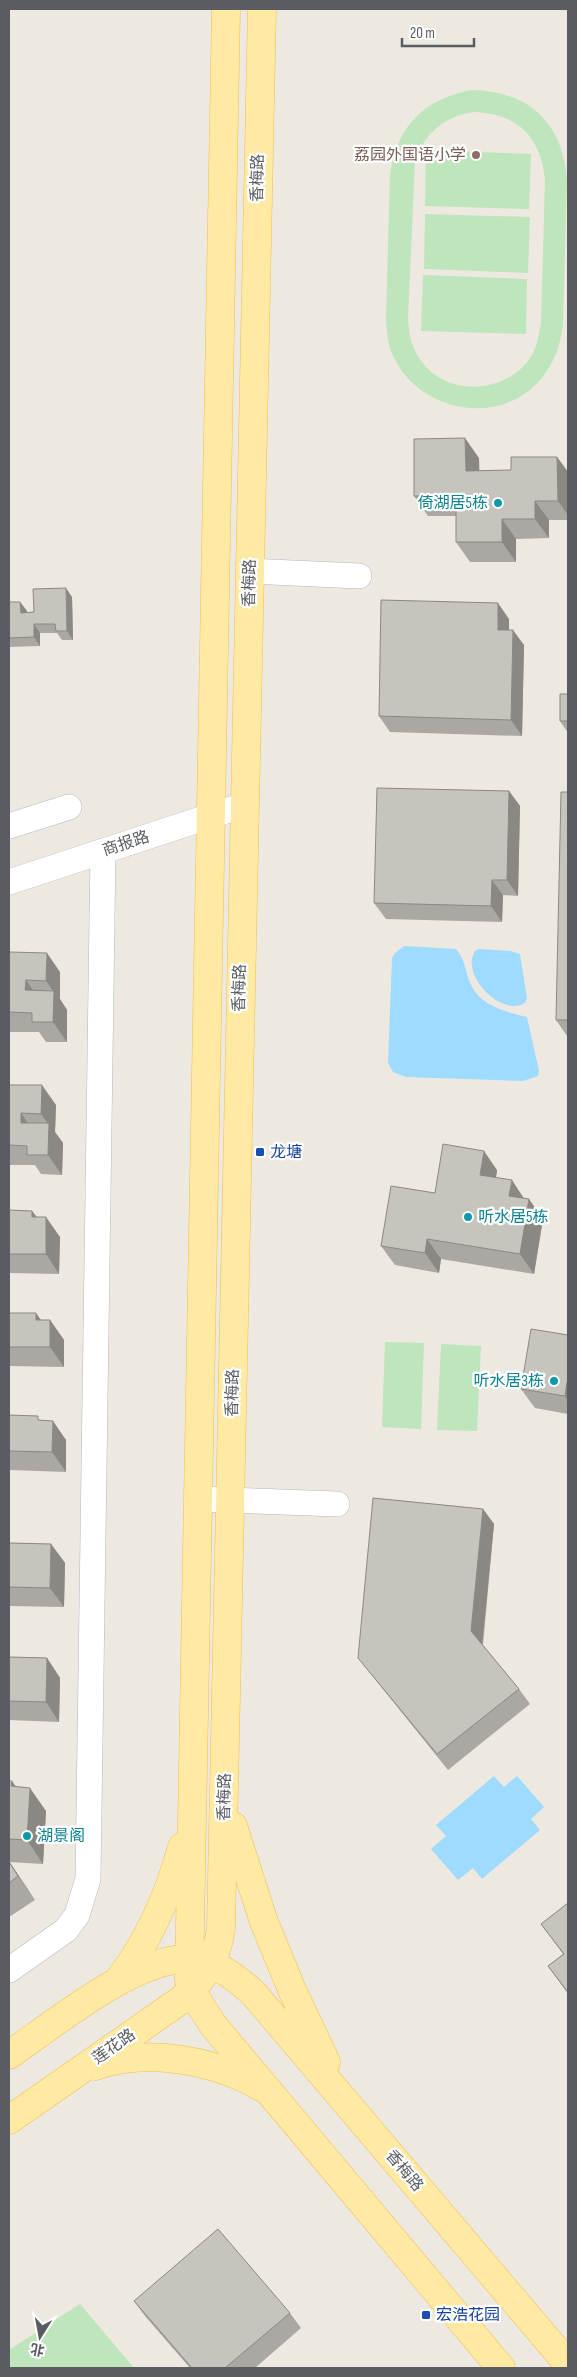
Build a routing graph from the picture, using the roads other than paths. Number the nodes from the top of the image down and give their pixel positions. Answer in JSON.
{"nodes":[{"id":1,"x":226,"y":9,"type":"edge"},
{"id":2,"x":262,"y":9,"type":"edge"},
{"id":3,"x":250,"y":571,"type":"junction"},
{"id":4,"x":359,"y":576,"type":"dead end"},
{"id":5,"x":244,"y":805,"type":"junction"},
{"id":6,"x":69,"y":807,"type":"dead end"},
{"id":7,"x":209,"y":817,"type":"junction"},
{"id":8,"x":9,"y":826,"type":"edge"},
{"id":9,"x":103,"y":852,"type":"junction"},
{"id":10,"x":9,"y":882,"type":"edge"},
{"id":11,"x":197,"y":1500,"type":"junction"},
{"id":12,"x":231,"y":1500,"type":"junction"},
{"id":13,"x":337,"y":1504,"type":"dead end"},
{"id":14,"x":225,"y":1777,"type":"junction"},
{"id":15,"x":191,"y":1814,"type":"junction"},
{"id":16,"x":200,"y":1962,"type":"junction"},
{"id":17,"x":9,"y":1970,"type":"edge"},
{"id":18,"x":118,"y":1981,"type":"junction"},
{"id":19,"x":192,"y":1990,"type":"junction"},
{"id":20,"x":9,"y":2055,"type":"edge"},
{"id":21,"x":68,"y":2078,"type":"junction"},
{"id":22,"x":272,"y":2095,"type":"junction"},
{"id":23,"x":354,"y":2112,"type":"junction"},
{"id":24,"x":9,"y":2120,"type":"edge"},
{"id":25,"x":568,"y":2364,"type":"edge"},
{"id":26,"x":501,"y":2368,"type":"edge"}],
"edges":[{"from":1,"to":7,"type":"main road","name":"香梅路"},
{"from":2,"to":3,"type":"main road","name":"香梅路"},
{"from":3,"to":4,"type":"street"},
{"from":3,"to":5,"type":"main road","name":"香梅路"},
{"from":5,"to":7,"type":"street","name":"商报路"},
{"from":5,"to":12,"type":"main road","name":"香梅路"},
{"from":6,"to":8,"type":"street"},
{"from":7,"to":9,"type":"street","name":"商报路"},
{"from":7,"to":11,"type":"main road","name":"香梅路"},
{"from":9,"to":10,"type":"street","name":"商报路"},
{"from":9,"to":17,"type":"street"},
{"from":11,"to":12,"type":"street"},
{"from":11,"to":15,"type":"main road","name":"香梅路"},
{"from":12,"to":13,"type":"street"},
{"from":12,"to":14,"type":"main road","name":"香梅路"},
{"from":14,"to":16,"type":"main road","name":"香梅路"},
{"from":14,"to":23,"type":"main road"},
{"from":15,"to":16,"type":"main road","name":"香梅路"},
{"from":15,"to":18,"type":"main road"},
{"from":16,"to":18,"type":"main road"},
{"from":16,"to":19,"type":"main road","name":"莲花路"},
{"from":16,"to":23,"type":"main road","name":"香梅路"},
{"from":18,"to":20,"type":"main road"},
{"from":19,"to":21,"type":"main road","name":"莲花路"},
{"from":19,"to":22,"type":"main road"},
{"from":21,"to":22,"type":"main road"},
{"from":21,"to":24,"type":"main road","name":"莲花路"},
{"from":22,"to":26,"type":"main road"},
{"from":23,"to":25,"type":"main road","name":"香梅路"}]}
